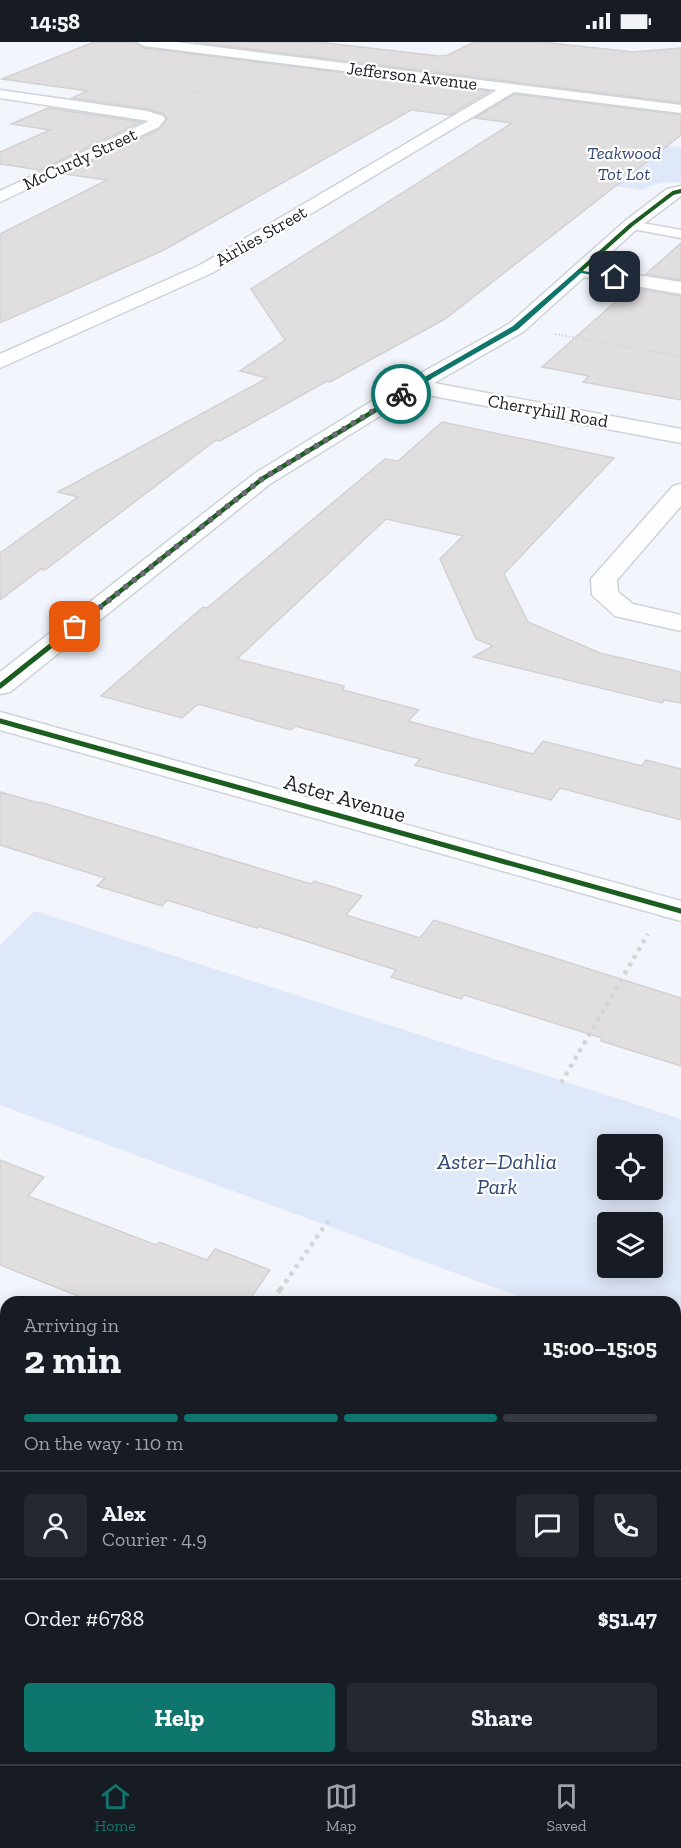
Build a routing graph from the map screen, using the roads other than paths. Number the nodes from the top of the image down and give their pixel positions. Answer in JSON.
{"nodes":[{"id":1,"x":144,"y":42,"type":"edge"},
{"id":2,"x":511,"y":88,"type":"junction"},
{"id":3,"x":0,"y":94,"type":"edge"},
{"id":4,"x":681,"y":109,"type":"edge"},
{"id":5,"x":0,"y":183,"type":"edge"},
{"id":6,"x":23,"y":186,"type":"junction"},
{"id":7,"x":681,"y":191,"type":"edge"},
{"id":8,"x":0,"y":198,"type":"edge"},
{"id":9,"x":631,"y":225,"type":"junction"},
{"id":10,"x":681,"y":234,"type":"edge"},
{"id":11,"x":580,"y":271,"type":"junction"},
{"id":12,"x":681,"y":288,"type":"edge"},
{"id":13,"x":0,"y":362,"type":"edge"},
{"id":14,"x":415,"y":386,"type":"junction"},
{"id":15,"x":681,"y":435,"type":"edge"},
{"id":16,"x":681,"y":491,"type":"edge"},
{"id":17,"x":681,"y":623,"type":"edge"},
{"id":18,"x":0,"y":686,"type":"edge"},
{"id":19,"x":0,"y":721,"type":"edge"},
{"id":20,"x":673,"y":909,"type":"edge"}],
"edges":[{"from":1,"to":2,"type":"street","name":"Jefferson Avenue"},
{"from":2,"to":4,"type":"street","name":"Jefferson Avenue"},
{"from":2,"to":13,"type":"street","name":"Airlies Street"},
{"from":3,"to":6,"type":"street","name":"McCurdy Street"},
{"from":5,"to":6,"type":"street"},
{"from":6,"to":8,"type":"street","name":"McCurdy Street"},
{"from":7,"to":9,"type":"street"},
{"from":9,"to":10,"type":"lane"},
{"from":9,"to":11,"type":"street"},
{"from":11,"to":12,"type":"street"},
{"from":11,"to":14,"type":"street"},
{"from":14,"to":15,"type":"street","name":"Cherryhill Road"},
{"from":14,"to":18,"type":"street"},
{"from":16,"to":17,"type":"street"},
{"from":19,"to":20,"type":"street","name":"Aster Avenue"}]}
